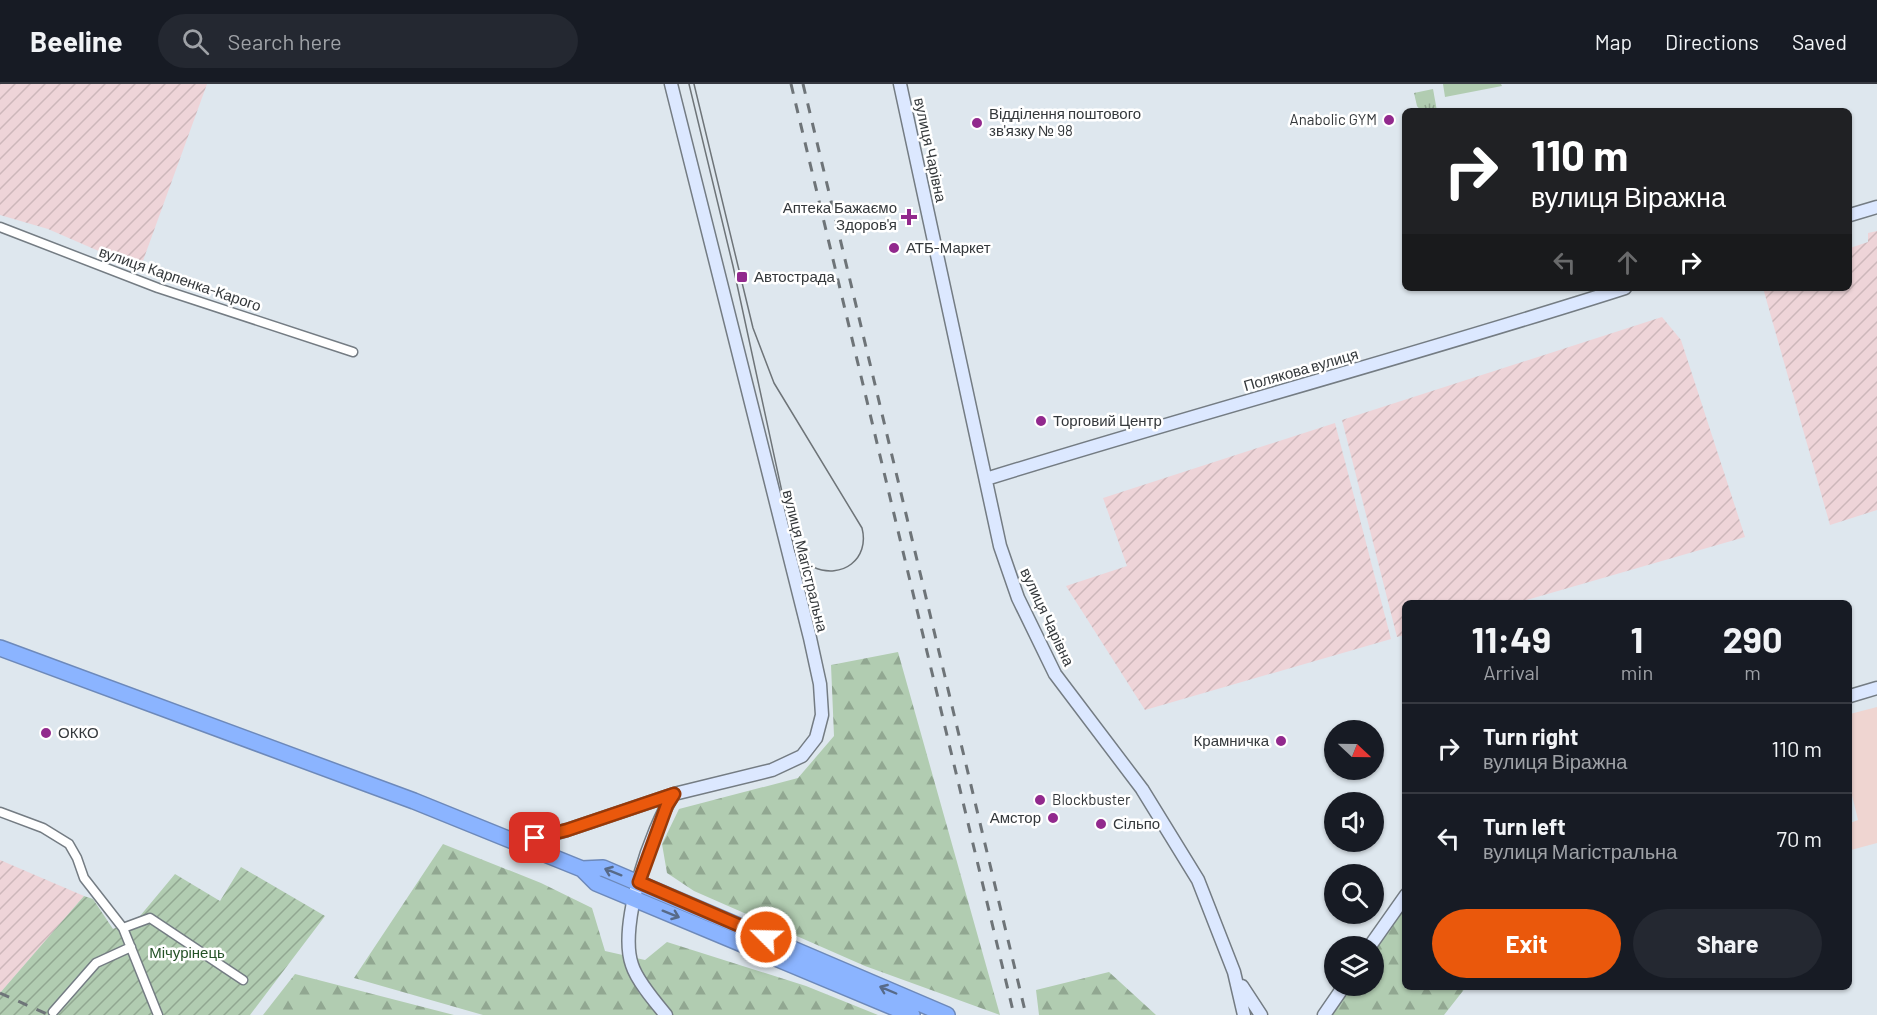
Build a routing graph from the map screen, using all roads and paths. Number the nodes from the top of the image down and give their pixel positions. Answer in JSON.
{"nodes":[{"id":1,"x":671,"y":84,"type":"edge"},
{"id":2,"x":900,"y":84,"type":"edge"},
{"id":3,"x":1877,"y":207,"type":"edge"},
{"id":4,"x":1852,"y":214,"type":"edge"},
{"id":5,"x":0,"y":227,"type":"edge"},
{"id":6,"x":1616,"y":291,"type":"edge"},
{"id":7,"x":353,"y":352,"type":"dead end"},
{"id":8,"x":986,"y":479,"type":"junction"},
{"id":9,"x":0,"y":648,"type":"edge"},
{"id":10,"x":1877,"y":688,"type":"edge"},
{"id":11,"x":1852,"y":695,"type":"edge"},
{"id":12,"x":674,"y":794,"type":"junction"},
{"id":13,"x":0,"y":812,"type":"edge"},
{"id":14,"x":520,"y":843,"type":"junction"},
{"id":15,"x":582,"y":868,"type":"junction"},
{"id":16,"x":639,"y":882,"type":"junction"},
{"id":17,"x":634,"y":899,"type":"junction"},
{"id":18,"x":1402,"y":901,"type":"edge"},
{"id":19,"x":123,"y":928,"type":"junction"},
{"id":20,"x":1377,"y":936,"type":"edge"},
{"id":21,"x":131,"y":947,"type":"junction"},
{"id":22,"x":1234,"y":972,"type":"junction"},
{"id":23,"x":243,"y":980,"type":"dead end"},
{"id":24,"x":1337,"y":996,"type":"edge"},
{"id":25,"x":53,"y":1012,"type":"dead end"},
{"id":26,"x":944,"y":1014,"type":"edge"},
{"id":27,"x":158,"y":1015,"type":"edge"},
{"id":28,"x":666,"y":1015,"type":"edge"},
{"id":29,"x":912,"y":1015,"type":"edge"},
{"id":30,"x":1244,"y":1015,"type":"edge"},
{"id":31,"x":1260,"y":1015,"type":"edge"},
{"id":32,"x":1324,"y":1015,"type":"edge"}],
"edges":[{"from":1,"to":12,"type":"street","name":"вулиця Магістральна"},
{"from":2,"to":8,"type":"street","name":"вулиця Чарівна"},
{"from":3,"to":4,"type":"street"},
{"from":5,"to":7,"type":"street","name":"вулиця Карпенка-Карого"},
{"from":6,"to":8,"type":"street","name":"Полякова вулиця"},
{"from":8,"to":22,"type":"street","name":"вулиця Чарівна"},
{"from":9,"to":14,"type":"highway"},
{"from":10,"to":11,"type":"street"},
{"from":12,"to":14,"type":"street","name":"вулиця Магістральна"},
{"from":12,"to":16,"type":"street"},
{"from":13,"to":19,"type":"street"},
{"from":14,"to":15,"type":"highway"},
{"from":16,"to":15,"type":"highway","one_way":true},
{"from":15,"to":17,"type":"highway"},
{"from":16,"to":17,"type":"street"},
{"from":26,"to":16,"type":"highway","one_way":true},
{"from":17,"to":28,"type":"street"},
{"from":17,"to":29,"type":"highway","one_way":true},
{"from":18,"to":20,"type":"street"},
{"from":19,"to":21,"type":"street"},
{"from":19,"to":23,"type":"street"},
{"from":21,"to":25,"type":"street"},
{"from":21,"to":27,"type":"street"},
{"from":22,"to":30,"type":"street","name":"вулиця Чарівна"},
{"from":22,"to":31,"type":"street"},
{"from":24,"to":32,"type":"street"}]}
